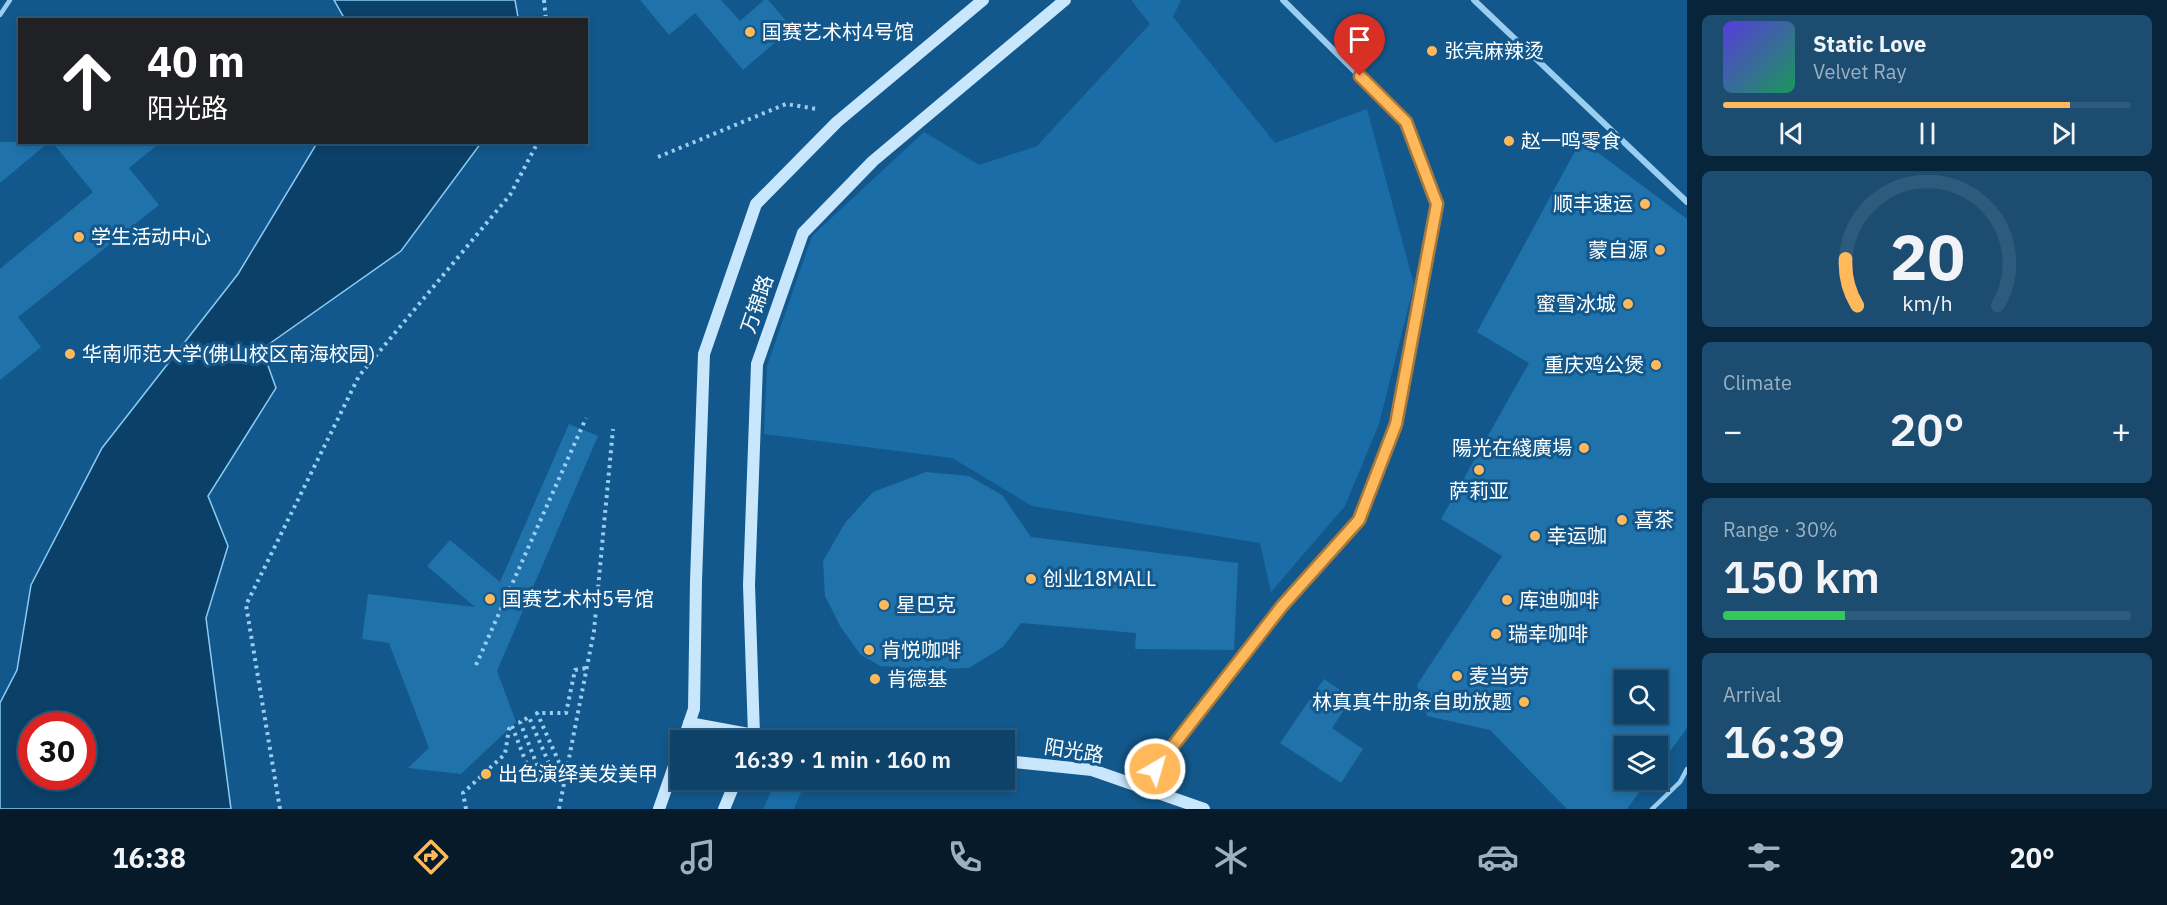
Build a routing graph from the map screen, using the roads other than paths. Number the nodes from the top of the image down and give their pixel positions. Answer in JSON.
{"nodes":[{"id":1,"x":10,"y":0,"type":"edge"},
{"id":2,"x":983,"y":0,"type":"edge"},
{"id":3,"x":1065,"y":0,"type":"edge"},
{"id":4,"x":1283,"y":0,"type":"edge"},
{"id":5,"x":1474,"y":0,"type":"edge"},
{"id":6,"x":0,"y":15,"type":"edge"},
{"id":7,"x":1687,"y":202,"type":"edge"},
{"id":8,"x":689,"y":723,"type":"junction"},
{"id":9,"x":687,"y":730,"type":"edge"},
{"id":10,"x":719,"y":730,"type":"edge"},
{"id":11,"x":753,"y":730,"type":"edge"},
{"id":12,"x":1015,"y":762,"type":"edge"},
{"id":13,"x":1687,"y":769,"type":"edge"},
{"id":14,"x":670,"y":778,"type":"edge"},
{"id":15,"x":1141,"y":787,"type":"junction"},
{"id":16,"x":732,"y":790,"type":"edge"},
{"id":17,"x":659,"y":809,"type":"edge"},
{"id":18,"x":724,"y":809,"type":"edge"},
{"id":19,"x":1204,"y":809,"type":"edge"},
{"id":20,"x":1653,"y":809,"type":"edge"}],
"edges":[{"from":1,"to":6,"type":"lane"},
{"from":2,"to":8,"type":"street","name":"万锦路"},
{"from":3,"to":11,"type":"street","name":"万锦路"},
{"from":4,"to":15,"type":"street"},
{"from":5,"to":7,"type":"street"},
{"from":8,"to":9,"type":"street","name":"万锦路"},
{"from":8,"to":10,"type":"street"},
{"from":12,"to":15,"type":"street","name":"阳光路"},
{"from":13,"to":20,"type":"lane"},
{"from":14,"to":17,"type":"street"},
{"from":15,"to":19,"type":"street","name":"阳光路"},
{"from":16,"to":18,"type":"street"}]}
